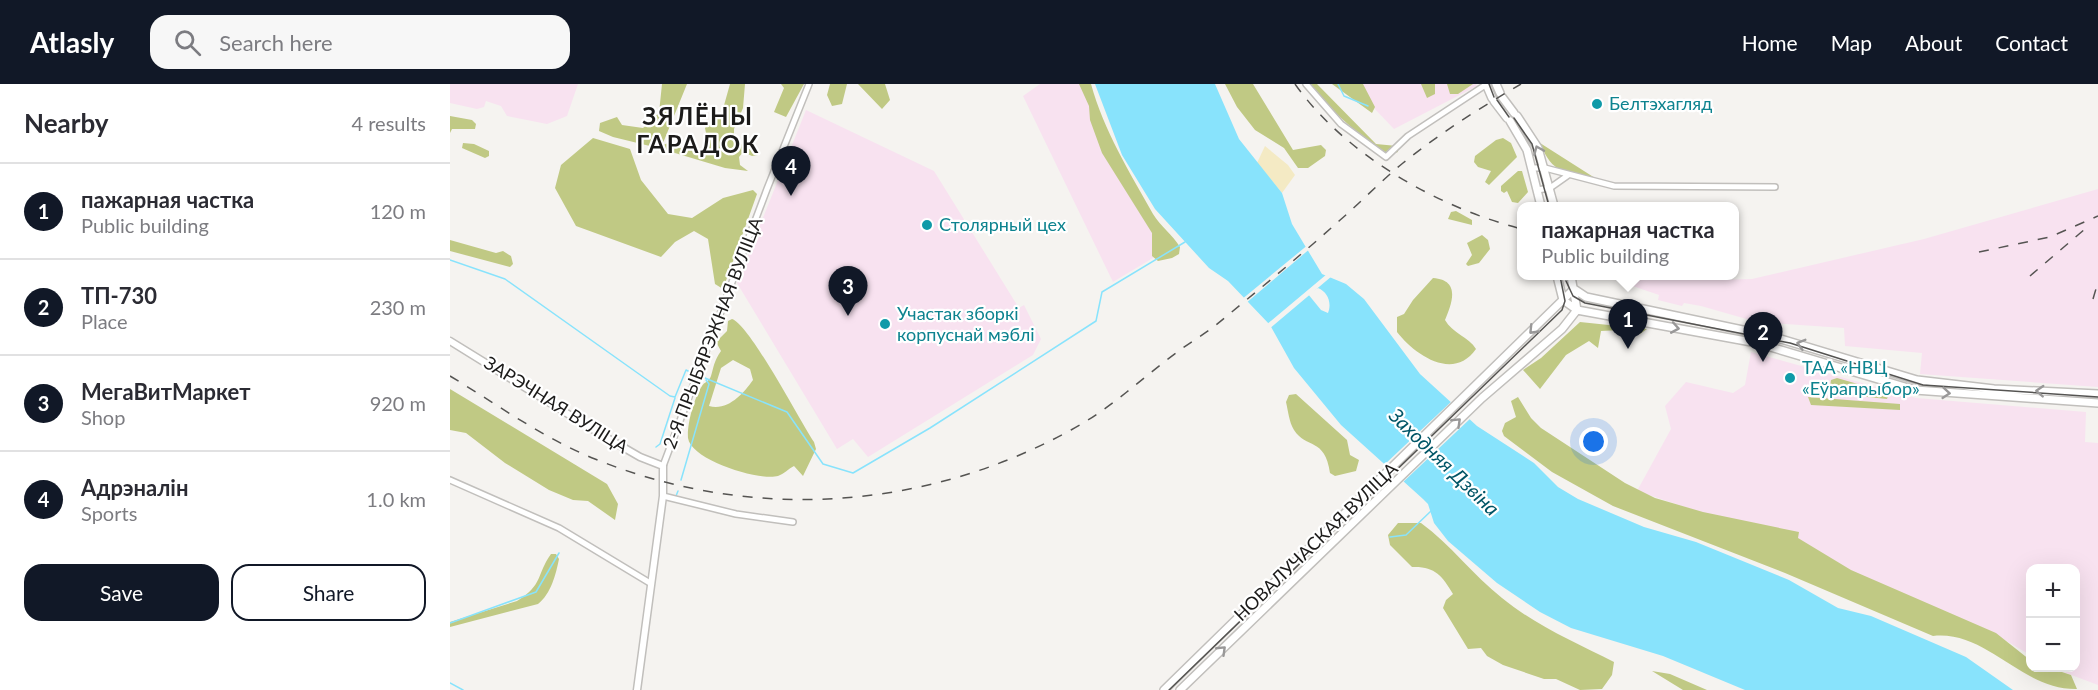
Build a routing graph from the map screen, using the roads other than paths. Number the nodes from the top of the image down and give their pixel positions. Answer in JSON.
{"nodes":[{"id":1,"x":809,"y":84,"type":"edge"},
{"id":2,"x":1306,"y":84,"type":"edge"},
{"id":3,"x":1486,"y":84,"type":"edge"},
{"id":4,"x":1496,"y":84,"type":"edge"},
{"id":5,"x":1533,"y":168,"type":"junction"},
{"id":6,"x":1545,"y":168,"type":"junction"},
{"id":7,"x":1567,"y":176,"type":"junction"},
{"id":8,"x":1775,"y":187,"type":"dead end"},
{"id":9,"x":1550,"y":188,"type":"junction"},
{"id":10,"x":1538,"y":190,"type":"junction"},
{"id":11,"x":1540,"y":202,"type":"edge"},
{"id":12,"x":1553,"y":202,"type":"edge"},
{"id":13,"x":1558,"y":280,"type":"edge"},
{"id":14,"x":1572,"y":280,"type":"edge"},
{"id":15,"x":1574,"y":289,"type":"junction"},
{"id":16,"x":1563,"y":300,"type":"junction"},
{"id":17,"x":1576,"y":310,"type":"junction"},
{"id":18,"x":1657,"y":312,"type":"junction"},
{"id":19,"x":1655,"y":324,"type":"junction"},
{"id":20,"x":450,"y":341,"type":"edge"},
{"id":21,"x":1917,"y":380,"type":"junction"},
{"id":22,"x":1915,"y":390,"type":"junction"},
{"id":23,"x":2098,"y":394,"type":"edge"},
{"id":24,"x":2098,"y":403,"type":"edge"},
{"id":25,"x":663,"y":466,"type":"junction"},
{"id":26,"x":450,"y":480,"type":"edge"},
{"id":27,"x":663,"y":496,"type":"junction"},
{"id":28,"x":793,"y":522,"type":"dead end"},
{"id":29,"x":651,"y":583,"type":"junction"},
{"id":30,"x":1264,"y":593,"type":"junction"},
{"id":31,"x":1272,"y":602,"type":"junction"},
{"id":32,"x":636,"y":690,"type":"edge"},
{"id":33,"x":1164,"y":690,"type":"edge"},
{"id":34,"x":1180,"y":690,"type":"edge"}],
"edges":[{"from":1,"to":25,"type":"street","name":"2-Я ПРЫБЯРЭЖНАЯ ВУЛІЦА"},
{"from":2,"to":3,"type":"street"},
{"from":3,"to":5,"type":"main road"},
{"from":6,"to":4,"type":"main road","one_way":true},
{"from":5,"to":6,"type":"street"},
{"from":5,"to":10,"type":"main road"},
{"from":6,"to":7,"type":"street"},
{"from":6,"to":9,"type":"main road"},
{"from":7,"to":8,"type":"street"},
{"from":7,"to":9,"type":"street"},
{"from":9,"to":10,"type":"street"},
{"from":9,"to":12,"type":"main road"},
{"from":10,"to":11,"type":"main road"},
{"from":13,"to":16,"type":"main road"},
{"from":14,"to":15,"type":"main road"},
{"from":15,"to":16,"type":"main road","name":"НОВАЛУЧАСКАЯ ВУЛІЦА"},
{"from":15,"to":17,"type":"main road"},
{"from":15,"to":18,"type":"main road"},
{"from":16,"to":17,"type":"main road"},
{"from":16,"to":30,"type":"main road","name":"НОВАЛУЧАСКАЯ ВУЛІЦА","one_way":true},
{"from":17,"to":19,"type":"main road"},
{"from":31,"to":17,"type":"main road","name":"НОВАЛУЧАСКАЯ ВУЛІЦА","one_way":true},
{"from":18,"to":19,"type":"street"},
{"from":21,"to":18,"type":"main road","one_way":true},
{"from":19,"to":22,"type":"main road","one_way":true},
{"from":20,"to":25,"type":"street","name":"ЗАРЭЧНАЯ ВУЛІЦА"},
{"from":21,"to":22,"type":"street"},
{"from":23,"to":21,"type":"main road","one_way":true},
{"from":22,"to":24,"type":"main road","one_way":true},
{"from":25,"to":27,"type":"street","name":"2-Я ПРЫБЯРЭЖНАЯ ВУЛІЦА"},
{"from":26,"to":29,"type":"street"},
{"from":27,"to":28,"type":"street"},
{"from":27,"to":29,"type":"street","name":"2-Я ПРЫБЯРЭЖНАЯ ВУЛІЦА"},
{"from":29,"to":32,"type":"street","name":"2-Я ПРЫБЯРЭЖНАЯ ВУЛІЦА"},
{"from":30,"to":31,"type":"street"},
{"from":30,"to":33,"type":"main road","name":"НОВАЛУЧАСКАЯ ВУЛІЦА"},
{"from":34,"to":31,"type":"main road","name":"НОВАЛУЧАСКАЯ ВУЛІЦА","one_way":true}]}
